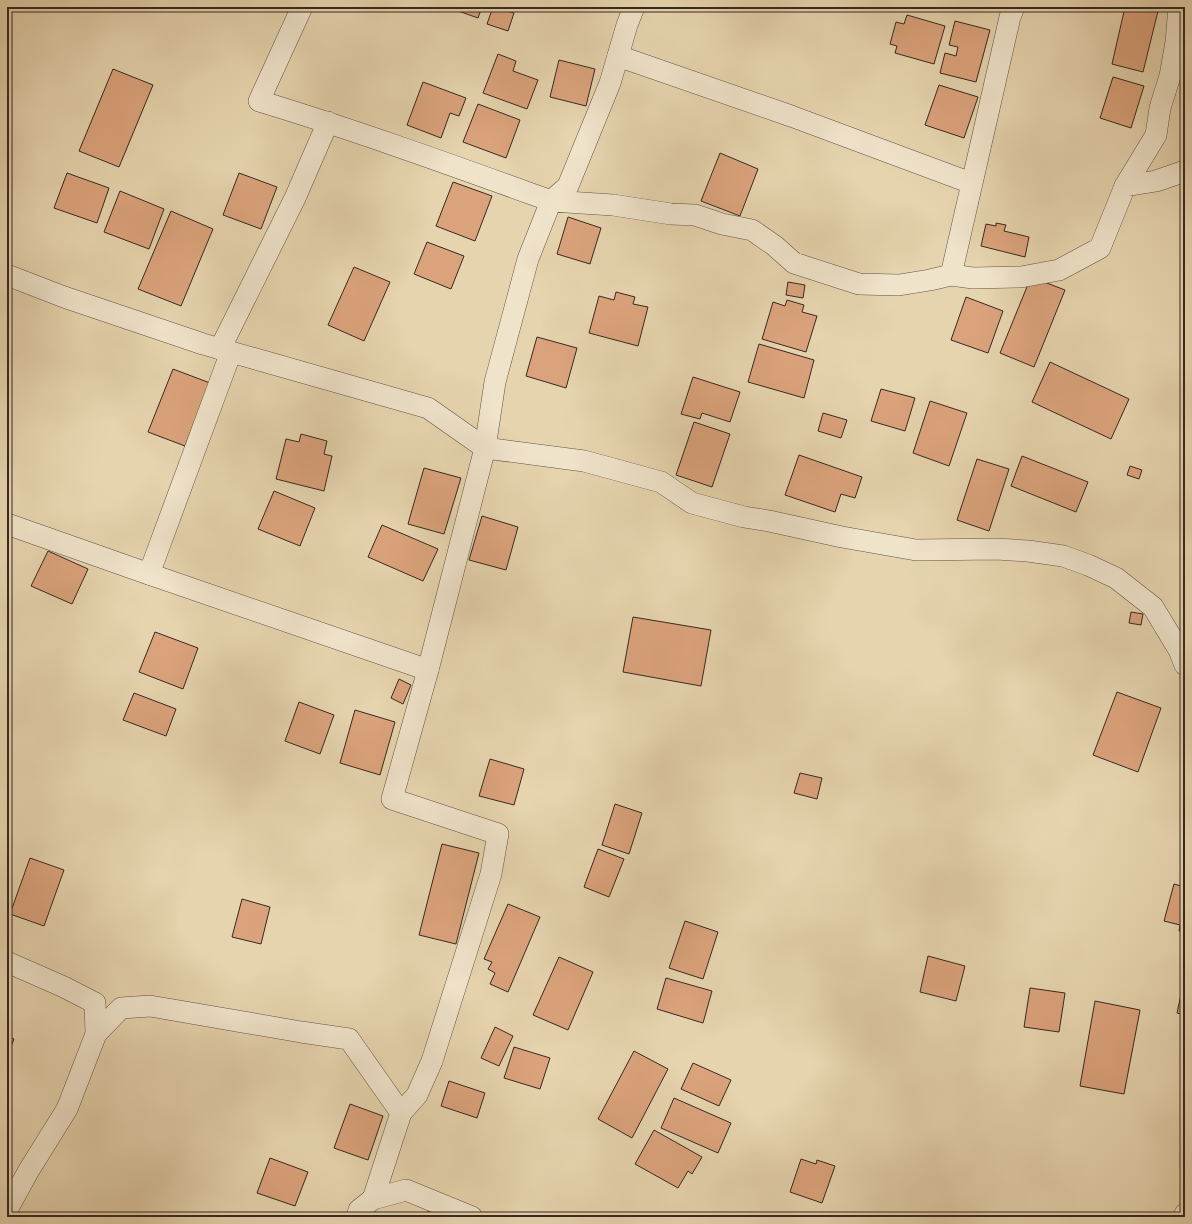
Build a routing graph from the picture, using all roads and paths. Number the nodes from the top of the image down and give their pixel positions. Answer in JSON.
{"nodes":[{"id":1,"x":302,"y":7,"type":"edge"},
{"id":2,"x":634,"y":7,"type":"edge"},
{"id":3,"x":1014,"y":7,"type":"edge"},
{"id":4,"x":1178,"y":7,"type":"edge"},
{"id":5,"x":618,"y":56,"type":"junction"},
{"id":6,"x":328,"y":122,"type":"junction"},
{"id":7,"x":1185,"y":171,"type":"edge"},
{"id":8,"x":971,"y":183,"type":"junction"},
{"id":9,"x":1125,"y":186,"type":"junction"},
{"id":10,"x":551,"y":201,"type":"junction"},
{"id":11,"x":7,"y":275,"type":"edge"},
{"id":12,"x":951,"y":275,"type":"junction"},
{"id":13,"x":226,"y":350,"type":"junction"},
{"id":14,"x":485,"y":448,"type":"junction"},
{"id":15,"x":7,"y":524,"type":"edge"},
{"id":16,"x":149,"y":574,"type":"junction"},
{"id":17,"x":1185,"y":665,"type":"edge"},
{"id":18,"x":428,"y":670,"type":"junction"},
{"id":19,"x":7,"y":962,"type":"edge"},
{"id":20,"x":96,"y":1034,"type":"junction"},
{"id":21,"x":401,"y":1113,"type":"junction"},
{"id":22,"x":373,"y":1199,"type":"junction"},
{"id":23,"x":7,"y":1210,"type":"edge"},
{"id":24,"x":357,"y":1217,"type":"edge"},
{"id":25,"x":472,"y":1217,"type":"edge"}],
"edges":[{"from":1,"to":6,"type":"street"},
{"from":2,"to":5,"type":"street"},
{"from":3,"to":8,"type":"street"},
{"from":4,"to":9,"type":"street"},
{"from":5,"to":8,"type":"street"},
{"from":5,"to":10,"type":"street"},
{"from":6,"to":10,"type":"street"},
{"from":6,"to":13,"type":"street"},
{"from":7,"to":9,"type":"street"},
{"from":8,"to":12,"type":"street"},
{"from":9,"to":12,"type":"street"},
{"from":10,"to":12,"type":"street"},
{"from":10,"to":14,"type":"street"},
{"from":11,"to":13,"type":"street"},
{"from":13,"to":14,"type":"street"},
{"from":13,"to":16,"type":"street"},
{"from":14,"to":17,"type":"street"},
{"from":14,"to":18,"type":"street"},
{"from":15,"to":16,"type":"street"},
{"from":16,"to":18,"type":"street"},
{"from":18,"to":21,"type":"street"},
{"from":19,"to":20,"type":"street"},
{"from":20,"to":21,"type":"street"},
{"from":20,"to":23,"type":"street"},
{"from":21,"to":22,"type":"street"},
{"from":22,"to":24,"type":"street"},
{"from":22,"to":25,"type":"street"}]}
